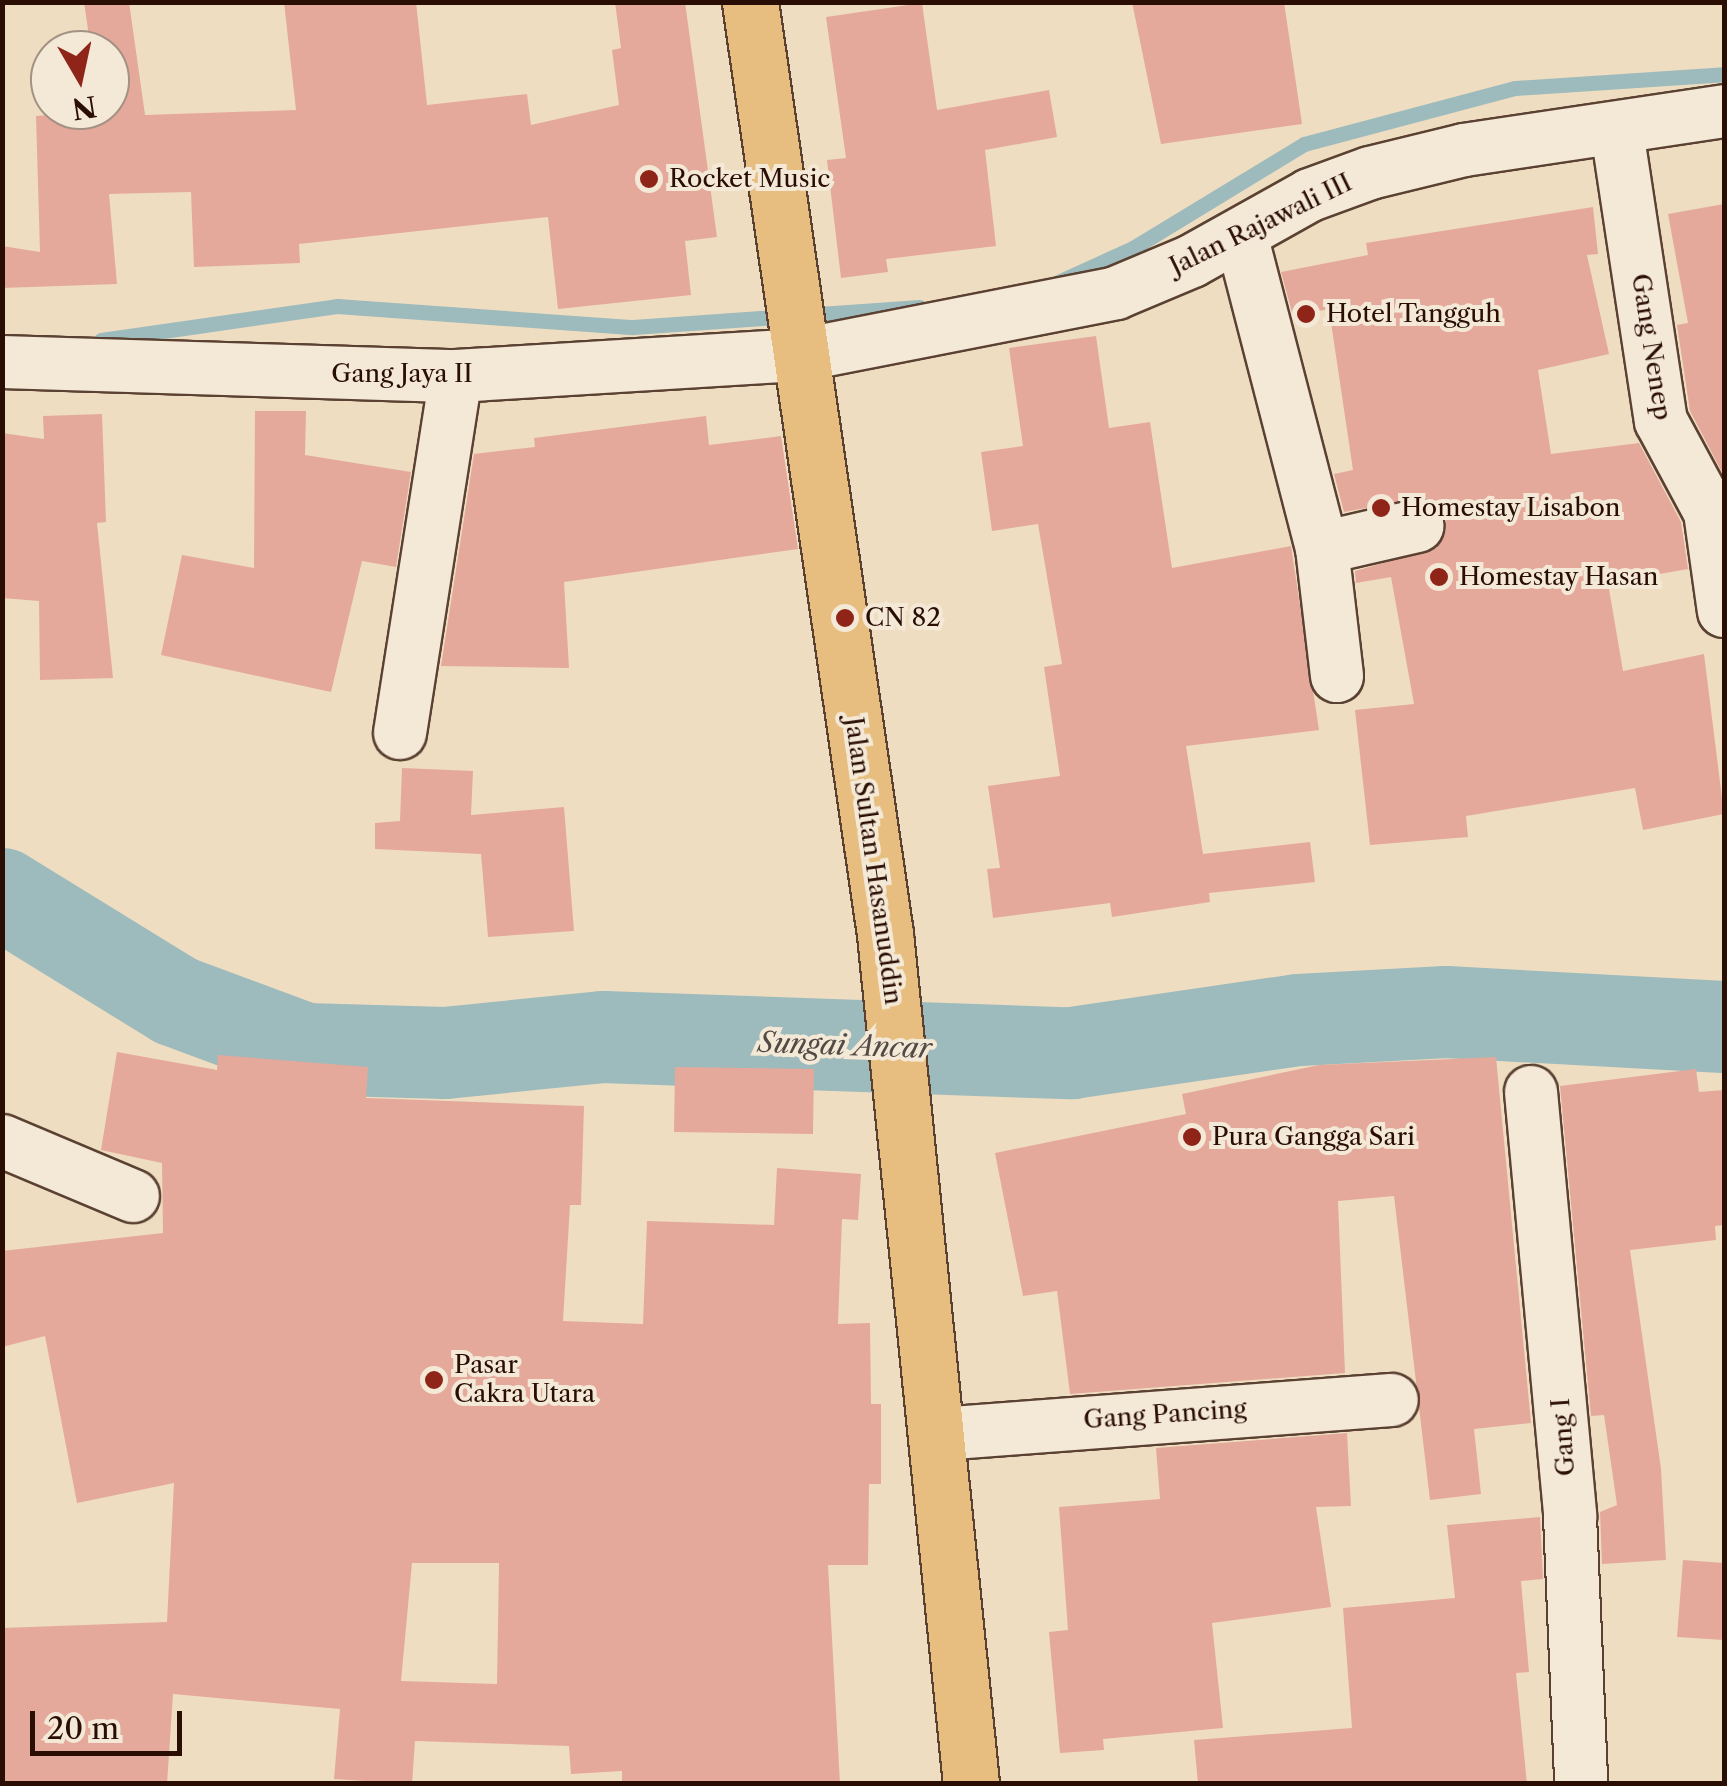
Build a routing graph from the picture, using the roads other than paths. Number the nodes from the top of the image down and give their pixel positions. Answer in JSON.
{"nodes":[{"id":1,"x":750,"y":2,"type":"edge"},
{"id":2,"x":1724,"y":111,"type":"edge"},
{"id":3,"x":1617,"y":131,"type":"junction"},
{"id":4,"x":1241,"y":235,"type":"junction"},
{"id":5,"x":799,"y":344,"type":"junction"},
{"id":6,"x":2,"y":362,"type":"edge"},
{"id":7,"x":456,"y":376,"type":"junction"},
{"id":8,"x":1417,"y":526,"type":"dead end"},
{"id":9,"x":1322,"y":548,"type":"junction"},
{"id":10,"x":1724,"y":611,"type":"edge"},
{"id":11,"x":1337,"y":676,"type":"dead end"},
{"id":12,"x":400,"y":733,"type":"dead end"},
{"id":13,"x":1530,"y":1092,"type":"dead end"},
{"id":14,"x":2,"y":1141,"type":"edge"},
{"id":15,"x":133,"y":1196,"type":"dead end"},
{"id":16,"x":1392,"y":1400,"type":"dead end"},
{"id":17,"x":939,"y":1434,"type":"junction"},
{"id":18,"x":970,"y":1784,"type":"edge"},
{"id":19,"x":1581,"y":1784,"type":"edge"}],
"edges":[{"from":1,"to":5,"type":"main road","name":"Jalan Sultan Hasanuddin"},
{"from":2,"to":3,"type":"street","name":"Jalan Rajawali III"},
{"from":3,"to":4,"type":"street","name":"Jalan Rajawali III"},
{"from":3,"to":10,"type":"street","name":"Gang Nenep"},
{"from":4,"to":5,"type":"street","name":"Jalan Rajawali III"},
{"from":4,"to":9,"type":"street"},
{"from":5,"to":7,"type":"street","name":"Gang Jaya II"},
{"from":5,"to":17,"type":"main road","name":"Jalan Sultan Hasanuddin"},
{"from":6,"to":7,"type":"street","name":"Gang Jaya II"},
{"from":7,"to":12,"type":"street"},
{"from":8,"to":9,"type":"street"},
{"from":9,"to":11,"type":"street"},
{"from":13,"to":19,"type":"street","name":"Gang I"},
{"from":14,"to":15,"type":"street"},
{"from":16,"to":17,"type":"street","name":"Gang Pancing"},
{"from":17,"to":18,"type":"main road","name":"Jalan Sultan Hasanuddin"}]}
